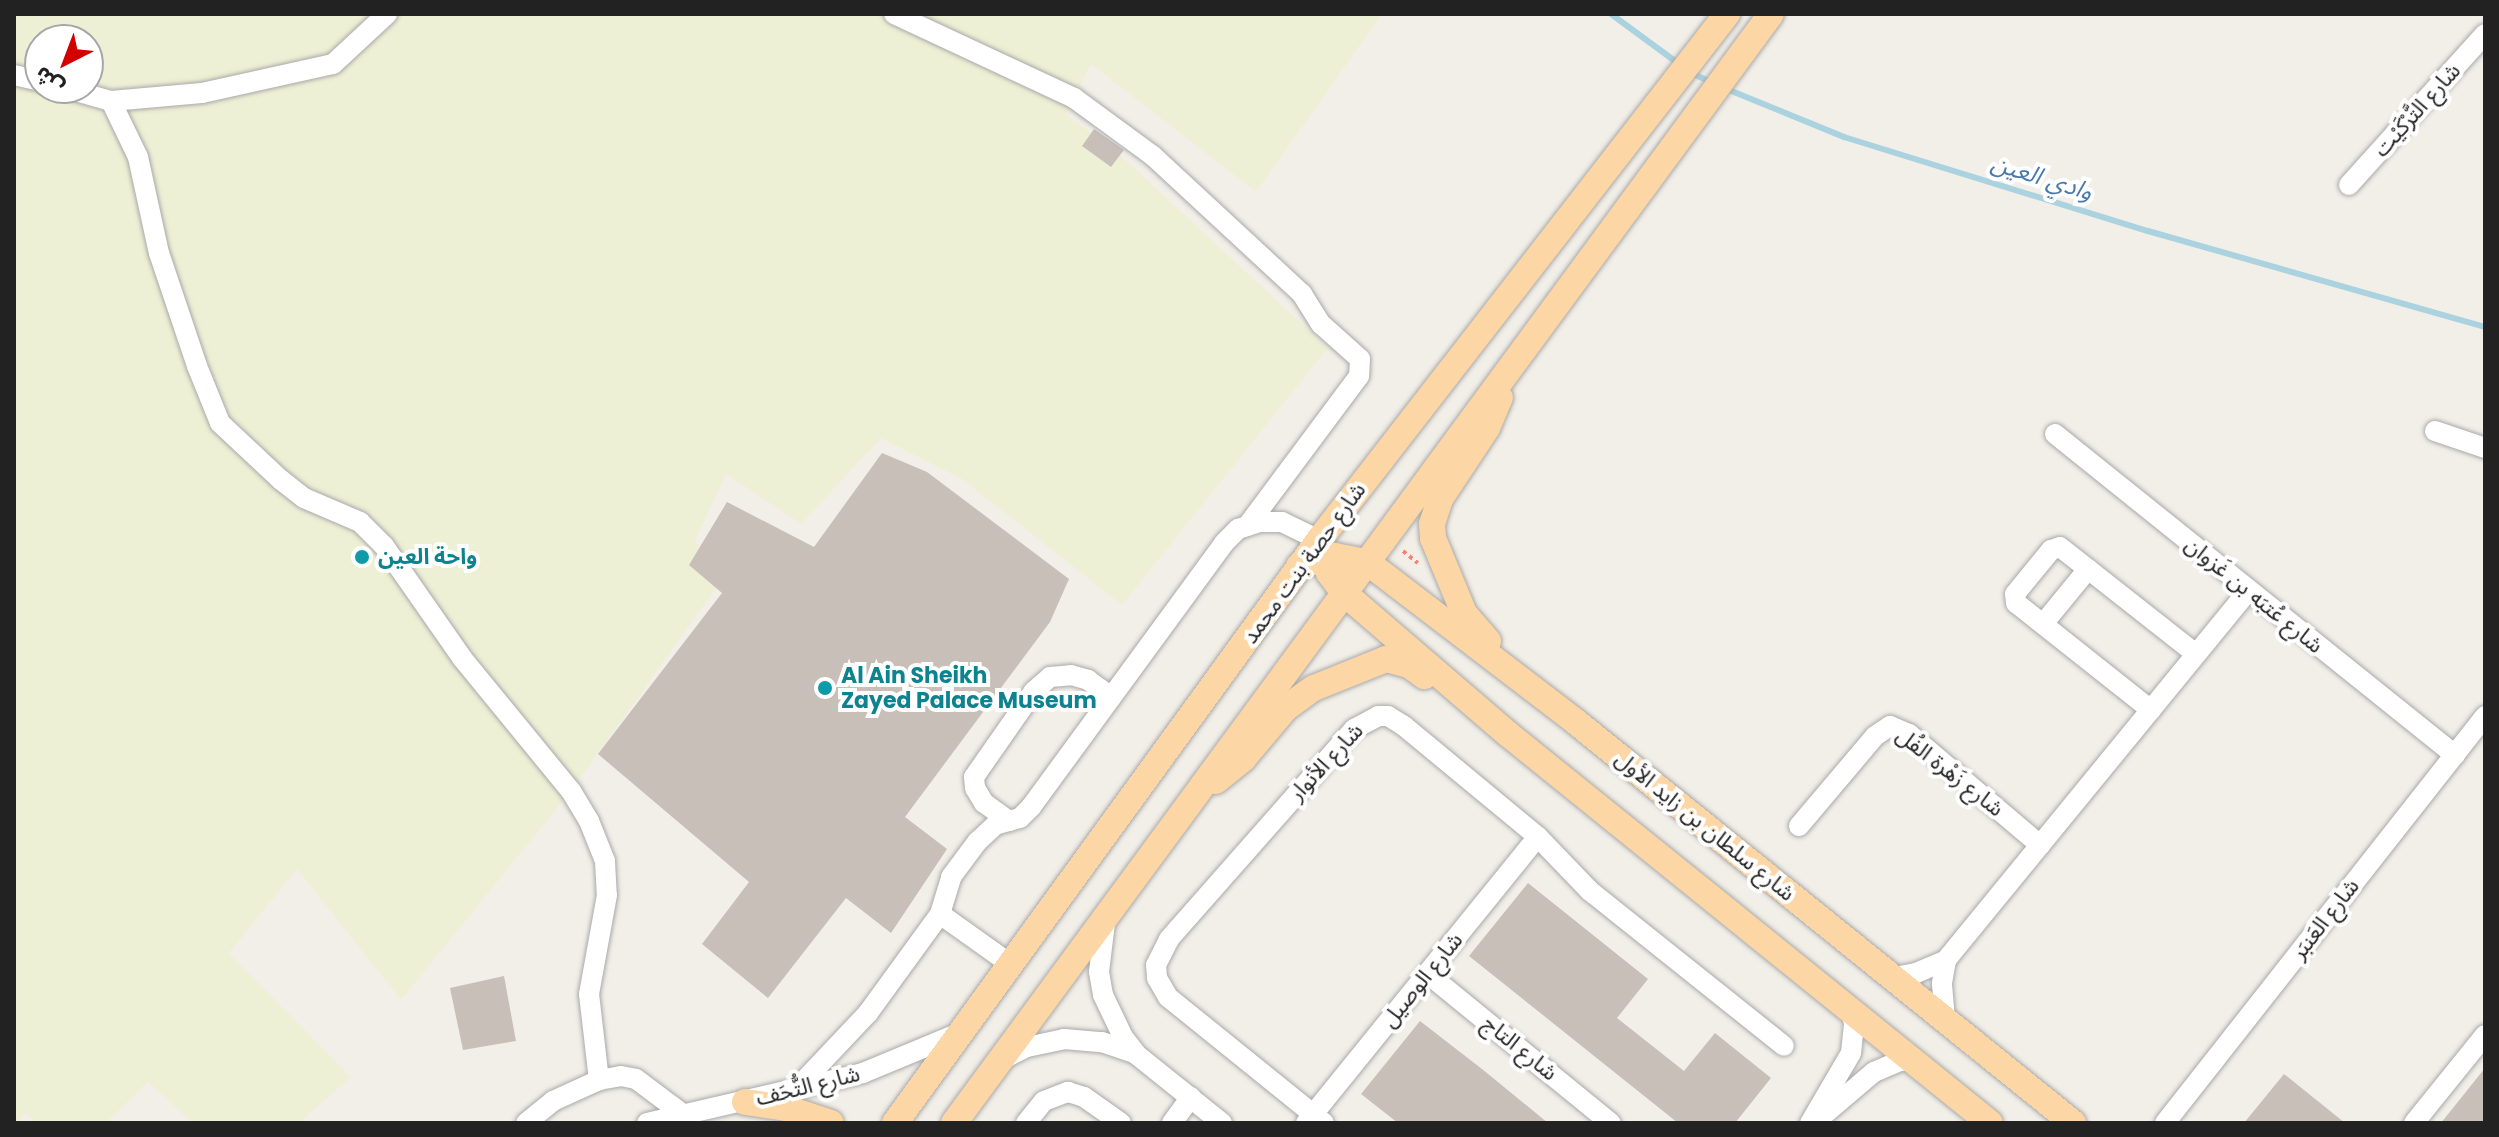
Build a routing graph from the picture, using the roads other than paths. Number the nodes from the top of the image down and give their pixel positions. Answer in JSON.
{"nodes":[{"id":1,"x":387,"y":14,"type":"edge"},
{"id":2,"x":894,"y":14,"type":"edge"},
{"id":3,"x":1727,"y":14,"type":"edge"},
{"id":4,"x":1771,"y":14,"type":"edge"},
{"id":5,"x":2485,"y":34,"type":"edge"},
{"id":6,"x":104,"y":99,"type":"edge"},
{"id":7,"x":111,"y":101,"type":"junction"},
{"id":8,"x":2349,"y":185,"type":"dead end"},
{"id":9,"x":1507,"y":371,"type":"junction"},
{"id":10,"x":2435,"y":431,"type":"dead end"},
{"id":11,"x":2055,"y":434,"type":"dead end"},
{"id":12,"x":2485,"y":448,"type":"edge"},
{"id":13,"x":1247,"y":526,"type":"junction"},
{"id":14,"x":1314,"y":555,"type":"junction"},
{"id":15,"x":1367,"y":562,"type":"junction"},
{"id":16,"x":2088,"y":569,"type":"junction"},
{"id":17,"x":2248,"y":591,"type":"junction"},
{"id":18,"x":1344,"y":593,"type":"junction"},
{"id":19,"x":2043,"y":624,"type":"junction"},
{"id":20,"x":2196,"y":654,"type":"junction"},
{"id":21,"x":1111,"y":697,"type":"junction"},
{"id":22,"x":2151,"y":710,"type":"junction"},
{"id":23,"x":2485,"y":716,"type":"edge"},
{"id":24,"x":1576,"y":722,"type":"junction"},
{"id":25,"x":1508,"y":734,"type":"junction"},
{"id":26,"x":2455,"y":755,"type":"junction"},
{"id":27,"x":1195,"y":792,"type":"junction"},
{"id":28,"x":1009,"y":821,"type":"junction"},
{"id":29,"x":1799,"y":826,"type":"dead end"},
{"id":30,"x":1538,"y":837,"type":"junction"},
{"id":31,"x":2040,"y":845,"type":"junction"},
{"id":32,"x":1111,"y":904,"type":"junction"},
{"id":33,"x":940,"y":914,"type":"junction"},
{"id":34,"x":1946,"y":960,"type":"junction"},
{"id":35,"x":1010,"y":964,"type":"junction"},
{"id":36,"x":1428,"y":974,"type":"junction"},
{"id":37,"x":1894,"y":977,"type":"junction"},
{"id":38,"x":1850,"y":1009,"type":"junction"},
{"id":39,"x":1945,"y":1019,"type":"junction"},
{"id":40,"x":963,"y":1031,"type":"junction"},
{"id":41,"x":2485,"y":1035,"type":"edge"},
{"id":42,"x":1784,"y":1046,"type":"dead end"},
{"id":43,"x":1137,"y":1055,"type":"junction"},
{"id":44,"x":1913,"y":1060,"type":"junction"},
{"id":45,"x":994,"y":1065,"type":"junction"},
{"id":46,"x":599,"y":1080,"type":"junction"},
{"id":47,"x":798,"y":1087,"type":"junction"},
{"id":48,"x":1191,"y":1097,"type":"junction"},
{"id":49,"x":745,"y":1102,"type":"junction"},
{"id":50,"x":684,"y":1115,"type":"junction"},
{"id":51,"x":1314,"y":1120,"type":"edge"},
{"id":52,"x":2168,"y":1121,"type":"edge"},
{"id":53,"x":526,"y":1123,"type":"edge"},
{"id":54,"x":647,"y":1123,"type":"edge"},
{"id":55,"x":831,"y":1123,"type":"edge"},
{"id":56,"x":895,"y":1123,"type":"edge"},
{"id":57,"x":954,"y":1123,"type":"edge"},
{"id":58,"x":1026,"y":1123,"type":"edge"},
{"id":59,"x":1121,"y":1123,"type":"edge"},
{"id":60,"x":1172,"y":1123,"type":"edge"},
{"id":61,"x":1222,"y":1123,"type":"edge"},
{"id":62,"x":1611,"y":1123,"type":"edge"},
{"id":63,"x":1812,"y":1123,"type":"edge"},
{"id":64,"x":1990,"y":1123,"type":"edge"},
{"id":65,"x":2073,"y":1123,"type":"edge"},
{"id":66,"x":2414,"y":1123,"type":"edge"}],
"edges":[{"from":1,"to":7,"type":"street"},
{"from":2,"to":13,"type":"street"},
{"from":3,"to":14,"type":"main road","name":"شارع حصة بنت محمد"},
{"from":4,"to":9,"type":"main road"},
{"from":5,"to":8,"type":"street","name":"شارع التَّرْكَيْت"},
{"from":6,"to":7,"type":"street"},
{"from":7,"to":46,"type":"street"},
{"from":9,"to":15,"type":"main road"},
{"from":9,"to":24,"type":"main road"},
{"from":10,"to":12,"type":"street"},
{"from":11,"to":17,"type":"street","name":"شارع عُتبَه بن غَزوان"},
{"from":13,"to":14,"type":"street"},
{"from":13,"to":21,"type":"street"},
{"from":14,"to":15,"type":"main road"},
{"from":14,"to":18,"type":"main road"},
{"from":14,"to":35,"type":"main road","name":"شارع حصة بنت محمد"},
{"from":15,"to":18,"type":"main road"},
{"from":15,"to":24,"type":"main road","name":"شارع سلطان بن زايد الأول"},
{"from":16,"to":19,"type":"street"},
{"from":16,"to":19,"type":"street"},
{"from":16,"to":20,"type":"street"},
{"from":17,"to":20,"type":"street"},
{"from":17,"to":26,"type":"street","name":"شارع عُتبَه بن غَزوان"},
{"from":18,"to":25,"type":"main road"},
{"from":18,"to":27,"type":"main road"},
{"from":19,"to":22,"type":"street"},
{"from":20,"to":22,"type":"street"},
{"from":21,"to":28,"type":"street"},
{"from":21,"to":28,"type":"street"},
{"from":22,"to":31,"type":"street"},
{"from":23,"to":26,"type":"street","name":"شارع العَنبَر"},
{"from":24,"to":37,"type":"main road","name":"شارع سلطان بن زايد الأول"},
{"from":25,"to":27,"type":"main road"},
{"from":25,"to":38,"type":"main road"},
{"from":26,"to":52,"type":"street","name":"شارع العَنبَر"},
{"from":27,"to":32,"type":"main road"},
{"from":28,"to":33,"type":"street"},
{"from":29,"to":31,"type":"street","name":"شارع زَهْرة الفُل"},
{"from":30,"to":36,"type":"street","name":"شارع الوصيل"},
{"from":30,"to":42,"type":"street","name":"شارع الأنوار"},
{"from":30,"to":51,"type":"street","name":"شارع الأنوار"},
{"from":31,"to":34,"type":"street"},
{"from":32,"to":43,"type":"street"},
{"from":32,"to":45,"type":"main road"},
{"from":33,"to":35,"type":"street"},
{"from":33,"to":47,"type":"street"},
{"from":34,"to":37,"type":"street"},
{"from":34,"to":39,"type":"street"},
{"from":35,"to":40,"type":"main road","name":"شارع حصة بنت محمد"},
{"from":36,"to":51,"type":"street","name":"شارع الوصيل"},
{"from":36,"to":62,"type":"street","name":"شارع التاج"},
{"from":37,"to":39,"type":"main road","name":"شارع سلطان بن زايد الأول"},
{"from":38,"to":44,"type":"main road"},
{"from":38,"to":63,"type":"street"},
{"from":39,"to":65,"type":"main road","name":"شارع سلطان بن زايد الأول"},
{"from":40,"to":47,"type":"street","name":"شارع التُّحَف"},
{"from":40,"to":56,"type":"main road","name":"شارع حصة بنت محمد"},
{"from":41,"to":66,"type":"street"},
{"from":43,"to":45,"type":"street"},
{"from":43,"to":48,"type":"street"},
{"from":44,"to":63,"type":"street"},
{"from":44,"to":64,"type":"main road"},
{"from":45,"to":57,"type":"main road"},
{"from":46,"to":50,"type":"street"},
{"from":46,"to":53,"type":"street"},
{"from":47,"to":49,"type":"street","name":"شارع التُّحَف"},
{"from":48,"to":60,"type":"street"},
{"from":48,"to":61,"type":"street"},
{"from":49,"to":50,"type":"street","name":"شارع التُّحَف"},
{"from":49,"to":55,"type":"main road"},
{"from":50,"to":54,"type":"street","name":"شارع التُّحَف"},
{"from":58,"to":59,"type":"street"}]}
